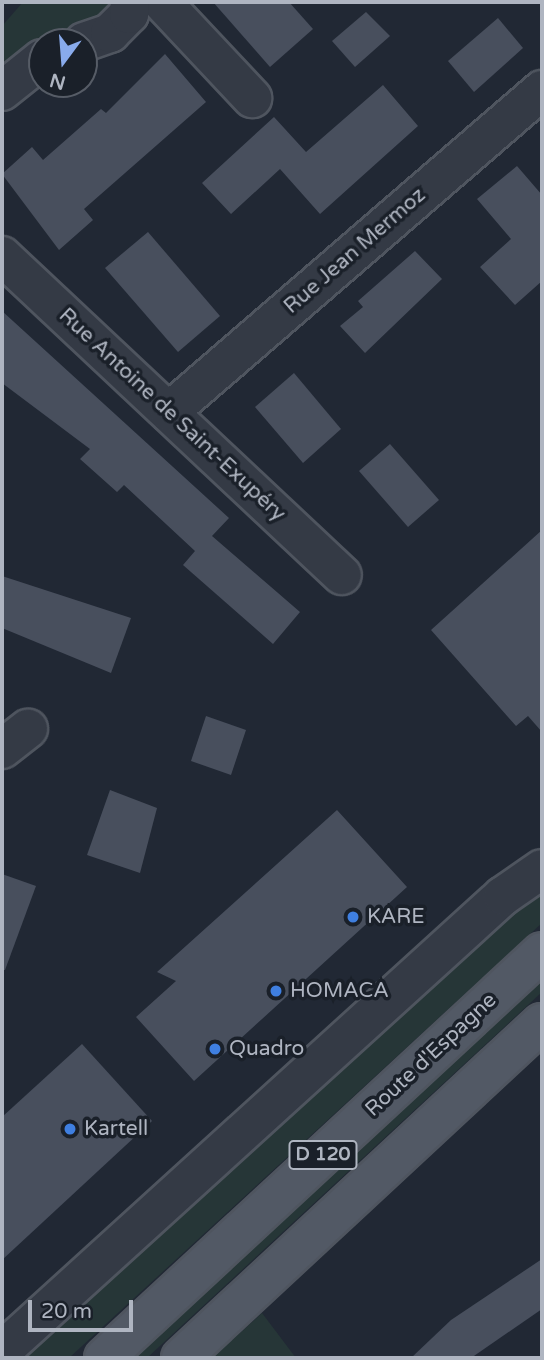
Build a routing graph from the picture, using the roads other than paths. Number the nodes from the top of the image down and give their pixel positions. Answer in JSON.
{"nodes":[{"id":1,"x":130,"y":2,"type":"edge"},
{"id":2,"x":162,"y":2,"type":"edge"},
{"id":3,"x":98,"y":37,"type":"edge"},
{"id":4,"x":28,"y":70,"type":"edge"},
{"id":5,"x":2,"y":90,"type":"edge"},
{"id":6,"x":542,"y":90,"type":"edge"},
{"id":7,"x":252,"y":98,"type":"dead end"},
{"id":8,"x":2,"y":256,"type":"edge"},
{"id":9,"x":169,"y":412,"type":"junction"},
{"id":10,"x":342,"y":575,"type":"dead end"},
{"id":11,"x":542,"y":869,"type":"edge"},
{"id":12,"x":542,"y":952,"type":"edge"},
{"id":13,"x":542,"y":1023,"type":"edge"},
{"id":14,"x":2,"y":1351,"type":"edge"},
{"id":15,"x":104,"y":1358,"type":"edge"},
{"id":16,"x":181,"y":1358,"type":"edge"}],
"edges":[{"from":1,"to":3,"type":"street"},
{"from":2,"to":7,"type":"street"},
{"from":4,"to":5,"type":"street"},
{"from":6,"to":9,"type":"street","name":"Rue Jean Mermoz"},
{"from":8,"to":9,"type":"street","name":"Rue Antoine de Saint-Exupéry"},
{"from":9,"to":10,"type":"street","name":"Rue Antoine de Saint-Exupéry"},
{"from":11,"to":14,"type":"street"},
{"from":12,"to":15,"type":"main road","name":"Route d'Espagne","number":"D 120"},
{"from":13,"to":16,"type":"main road","number":"D 120"}]}
